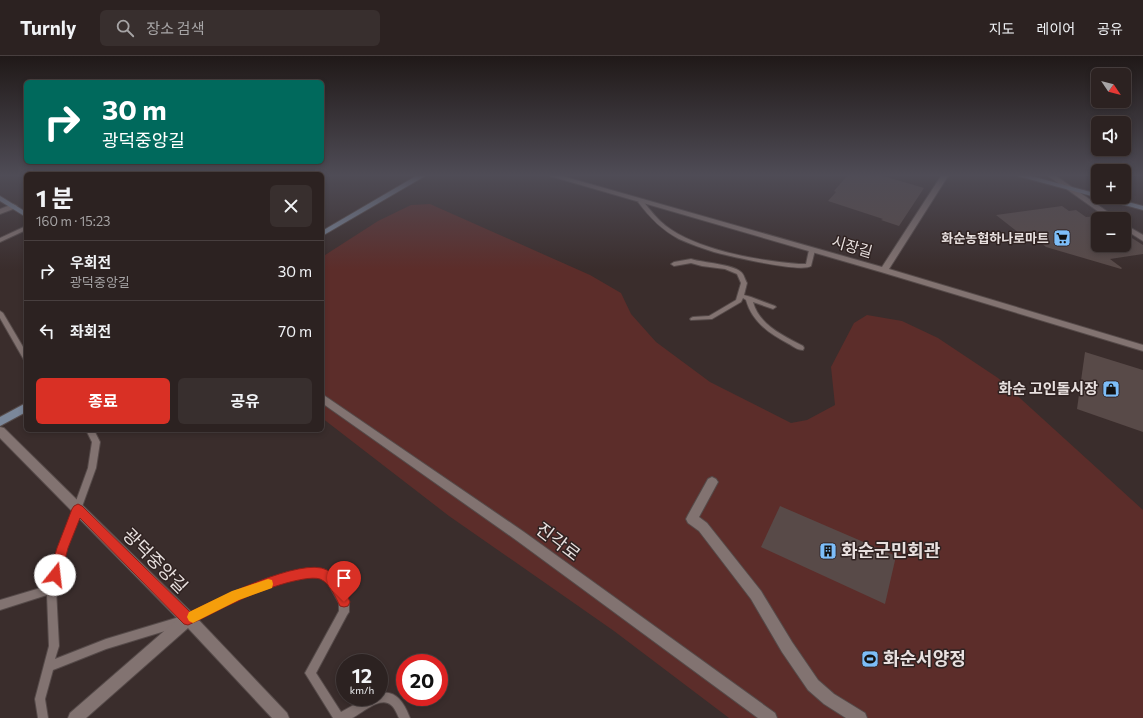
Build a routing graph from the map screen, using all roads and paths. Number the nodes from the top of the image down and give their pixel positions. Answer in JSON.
{"nodes":[{"id":1,"x":11,"y":207,"type":"edge"},
{"id":2,"x":14,"y":207,"type":"edge"},
{"id":3,"x":369,"y":207,"type":"edge"},
{"id":4,"x":645,"y":207,"type":"edge"},
{"id":5,"x":658,"y":207,"type":"edge"},
{"id":6,"x":925,"y":207,"type":"edge"},
{"id":7,"x":0,"y":212,"type":"edge"},
{"id":8,"x":24,"y":214,"type":"edge"},
{"id":9,"x":24,"y":229,"type":"edge"},
{"id":10,"x":1131,"y":231,"type":"edge"},
{"id":11,"x":324,"y":233,"type":"edge"},
{"id":12,"x":1143,"y":239,"type":"edge"},
{"id":13,"x":0,"y":240,"type":"edge"},
{"id":14,"x":812,"y":250,"type":"junction"},
{"id":15,"x":729,"y":254,"type":"junction"},
{"id":16,"x":674,"y":264,"type":"dead end"},
{"id":17,"x":726,"y":267,"type":"junction"},
{"id":18,"x":884,"y":270,"type":"junction"},
{"id":19,"x":741,"y":296,"type":"junction"},
{"id":20,"x":748,"y":298,"type":"junction"},
{"id":21,"x":773,"y":307,"type":"dead end"},
{"id":22,"x":1,"y":316,"type":"edge"},
{"id":23,"x":693,"y":319,"type":"dead end"},
{"id":24,"x":801,"y":348,"type":"dead end"},
{"id":25,"x":1143,"y":348,"type":"edge"},
{"id":26,"x":24,"y":355,"type":"edge"},
{"id":27,"x":324,"y":399,"type":"edge"},
{"id":28,"x":24,"y":408,"type":"edge"},
{"id":29,"x":0,"y":422,"type":"edge"},
{"id":30,"x":0,"y":431,"type":"edge"},
{"id":31,"x":91,"y":432,"type":"edge"},
{"id":32,"x":712,"y":482,"type":"dead end"},
{"id":33,"x":78,"y":509,"type":"junction"},
{"id":34,"x":51,"y":589,"type":"junction"},
{"id":35,"x":0,"y":605,"type":"edge"},
{"id":36,"x":188,"y":619,"type":"junction"},
{"id":37,"x":48,"y":667,"type":"junction"},
{"id":38,"x":43,"y":718,"type":"edge"},
{"id":39,"x":75,"y":718,"type":"edge"},
{"id":40,"x":282,"y":718,"type":"edge"},
{"id":41,"x":340,"y":718,"type":"edge"},
{"id":42,"x":405,"y":718,"type":"edge"},
{"id":43,"x":770,"y":718,"type":"edge"},
{"id":44,"x":860,"y":718,"type":"edge"}],
"edges":[{"from":1,"to":7,"type":"street"},
{"from":2,"to":8,"type":"street"},
{"from":3,"to":11,"type":"street"},
{"from":4,"to":15,"type":"lane"},
{"from":5,"to":14,"type":"street","name":"시장길"},
{"from":6,"to":18,"type":"street"},
{"from":9,"to":13,"type":"lane"},
{"from":10,"to":12,"type":"street"},
{"from":14,"to":15,"type":"lane"},
{"from":14,"to":18,"type":"street","name":"시장길"},
{"from":15,"to":17,"type":"lane"},
{"from":16,"to":17,"type":"lane"},
{"from":17,"to":19,"type":"lane"},
{"from":18,"to":25,"type":"street","name":"시장길"},
{"from":19,"to":20,"type":"lane"},
{"from":19,"to":23,"type":"lane"},
{"from":20,"to":21,"type":"lane"},
{"from":20,"to":24,"type":"lane"},
{"from":22,"to":26,"type":"lane"},
{"from":27,"to":43,"type":"street","name":"진각로"},
{"from":28,"to":29,"type":"street"},
{"from":30,"to":33,"type":"street","name":"광덕중앙길"},
{"from":31,"to":33,"type":"lane"},
{"from":32,"to":44,"type":"street"},
{"from":33,"to":34,"type":"lane"},
{"from":33,"to":36,"type":"street","name":"광덕중앙길"},
{"from":34,"to":35,"type":"lane"},
{"from":34,"to":37,"type":"lane"},
{"from":36,"to":37,"type":"lane"},
{"from":36,"to":39,"type":"street"},
{"from":36,"to":40,"type":"street","name":"광덕중앙길"},
{"from":36,"to":41,"type":"lane"},
{"from":37,"to":38,"type":"lane"},
{"from":41,"to":42,"type":"lane"}]}
